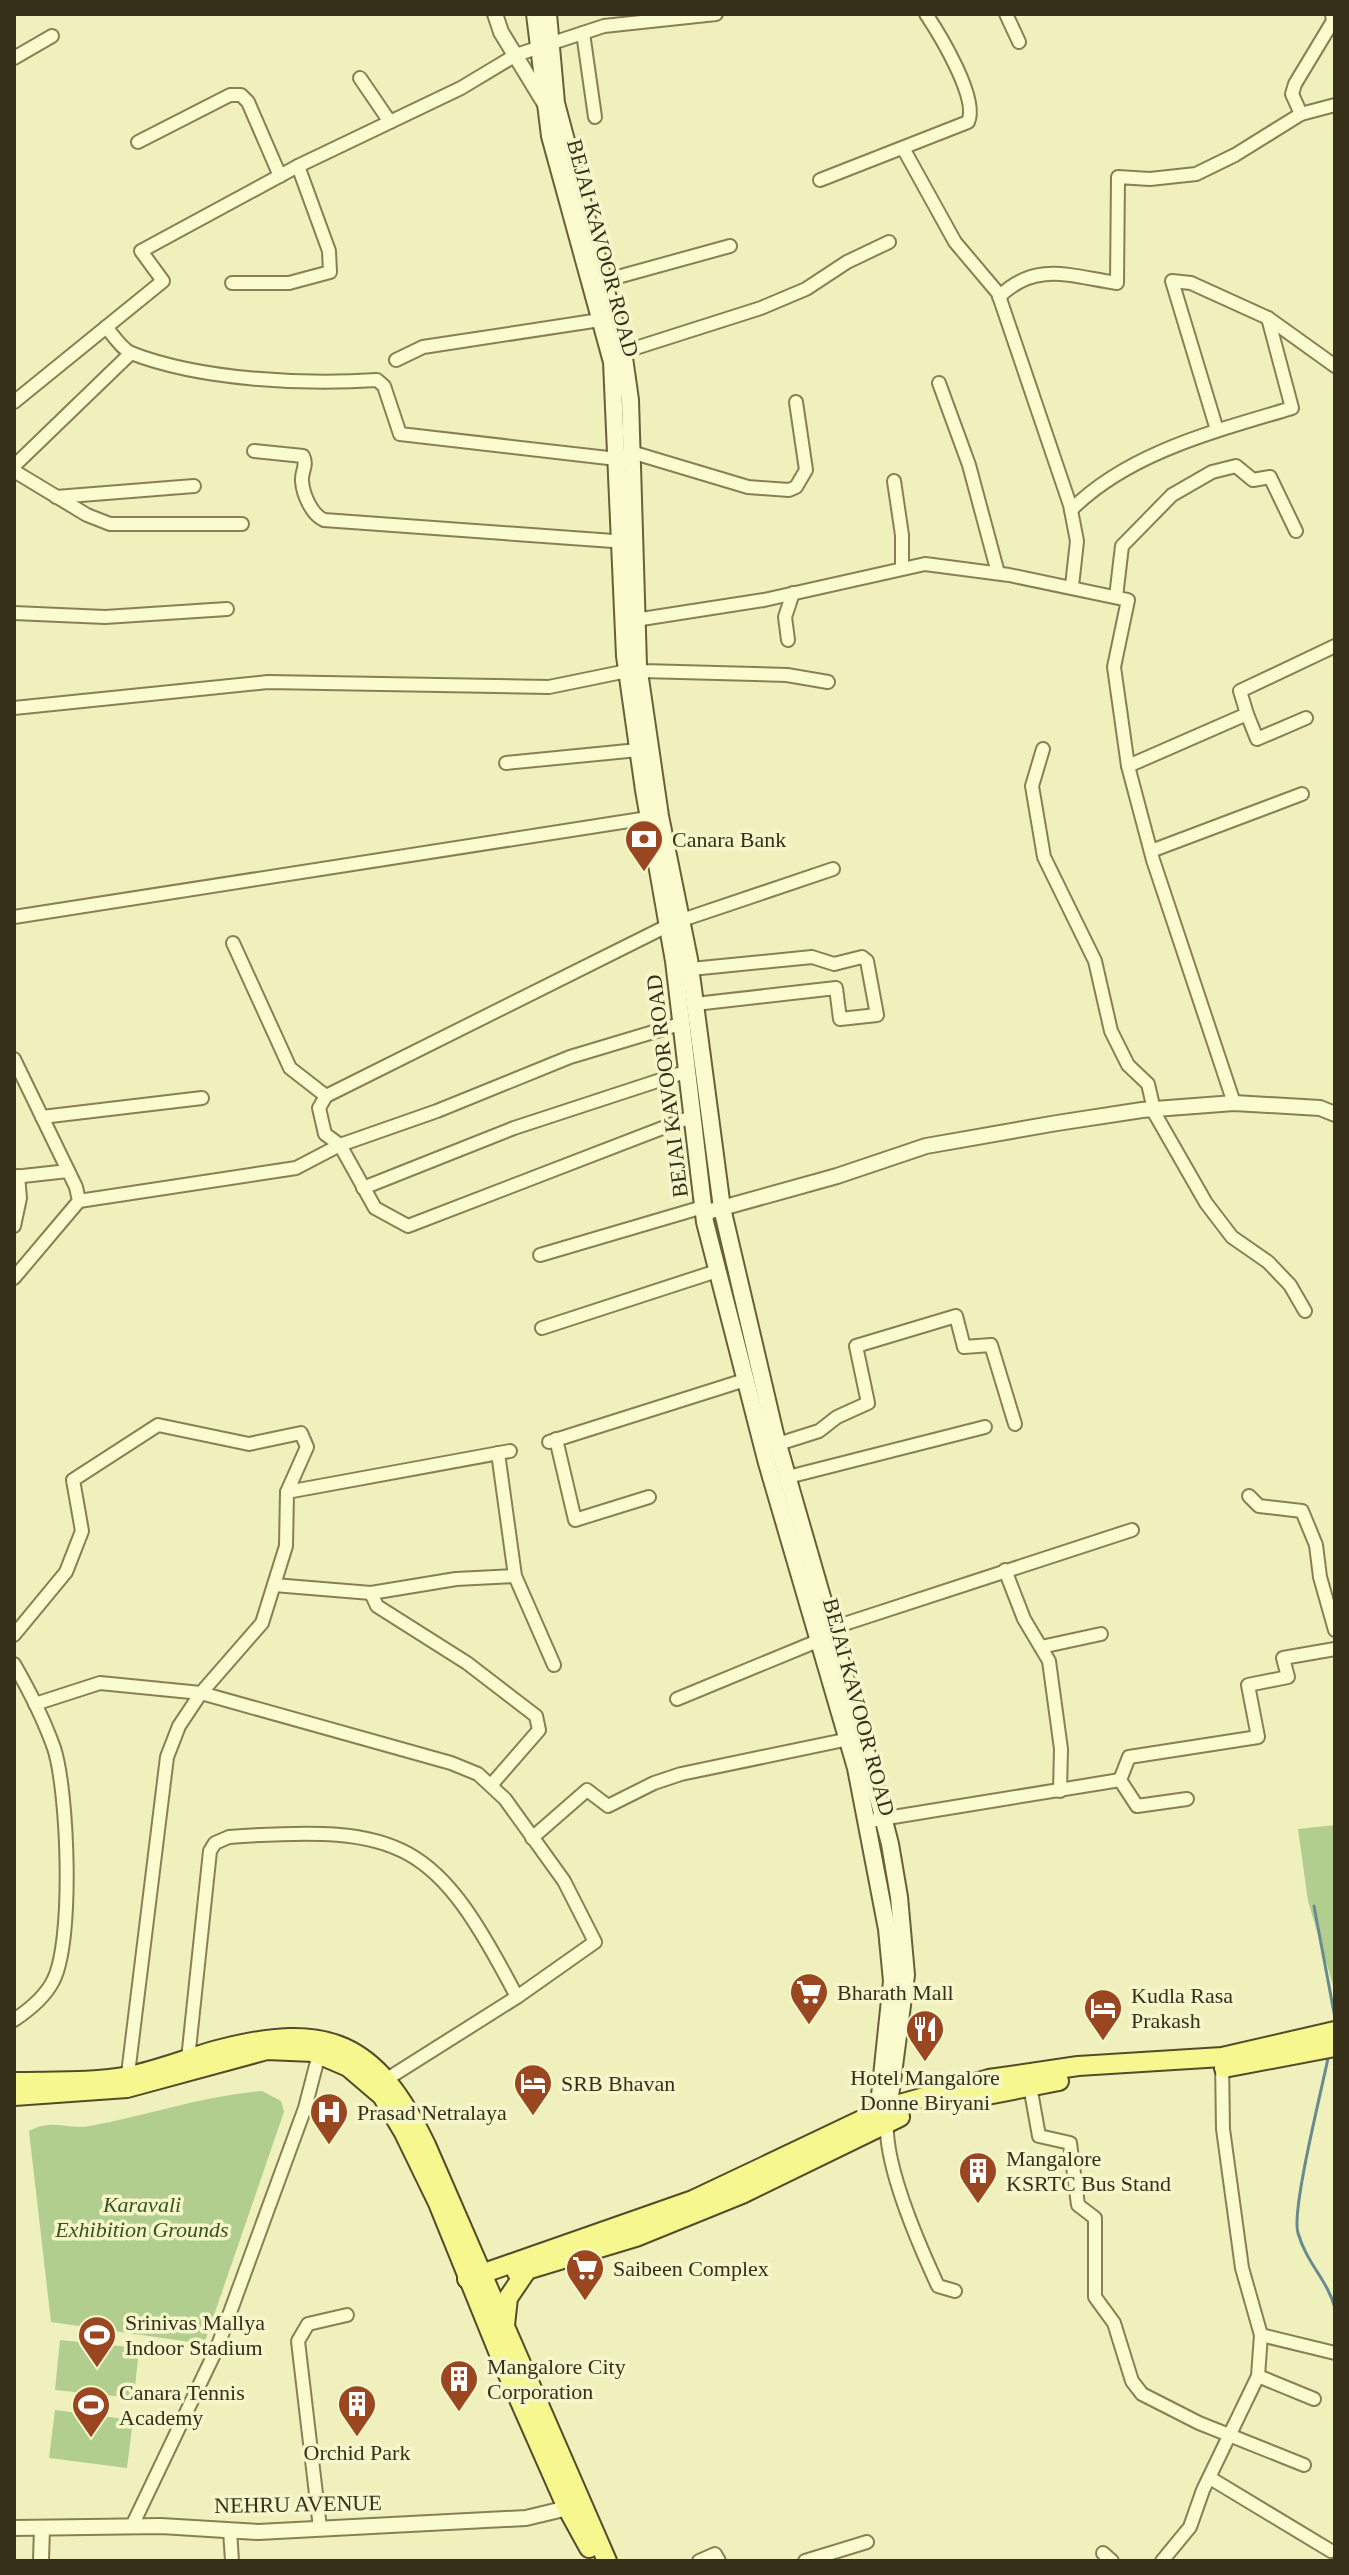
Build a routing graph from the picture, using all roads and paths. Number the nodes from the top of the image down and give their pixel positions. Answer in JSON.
{"nodes":[{"id":1,"x":495,"y":14,"type":"edge"},
{"id":2,"x":535,"y":14,"type":"edge"},
{"id":3,"x":548,"y":14,"type":"edge"},
{"id":4,"x":716,"y":14,"type":"edge"},
{"id":5,"x":926,"y":14,"type":"edge"},
{"id":6,"x":1006,"y":14,"type":"edge"},
{"id":7,"x":1332,"y":14,"type":"edge"},
{"id":8,"x":583,"y":33,"type":"junction"},
{"id":9,"x":52,"y":36,"type":"dead end"},
{"id":10,"x":1019,"y":42,"type":"dead end"},
{"id":11,"x":546,"y":44,"type":"junction"},
{"id":12,"x":516,"y":55,"type":"junction"},
{"id":13,"x":14,"y":58,"type":"edge"},
{"id":14,"x":360,"y":78,"type":"dead end"},
{"id":15,"x":550,"y":104,"type":"junction"},
{"id":16,"x":1335,"y":105,"type":"edge"},
{"id":17,"x":1301,"y":114,"type":"junction"},
{"id":18,"x":595,"y":117,"type":"dead end"},
{"id":19,"x":390,"y":122,"type":"junction"},
{"id":20,"x":138,"y":142,"type":"dead end"},
{"id":21,"x":903,"y":148,"type":"junction"},
{"id":22,"x":298,"y":166,"type":"junction"},
{"id":23,"x":280,"y":176,"type":"junction"},
{"id":24,"x":820,"y":180,"type":"dead end"},
{"id":25,"x":889,"y":242,"type":"dead end"},
{"id":26,"x":730,"y":246,"type":"dead end"},
{"id":27,"x":603,"y":281,"type":"junction"},
{"id":28,"x":232,"y":283,"type":"dead end"},
{"id":29,"x":999,"y":297,"type":"junction"},
{"id":30,"x":1268,"y":318,"type":"junction"},
{"id":31,"x":600,"y":320,"type":"junction"},
{"id":32,"x":106,"y":327,"type":"junction"},
{"id":33,"x":623,"y":352,"type":"junction"},
{"id":34,"x":131,"y":353,"type":"junction"},
{"id":35,"x":396,"y":360,"type":"dead end"},
{"id":36,"x":1335,"y":366,"type":"edge"},
{"id":37,"x":939,"y":383,"type":"dead end"},
{"id":38,"x":14,"y":402,"type":"edge"},
{"id":39,"x":796,"y":402,"type":"dead end"},
{"id":40,"x":1217,"y":430,"type":"junction"},
{"id":41,"x":254,"y":451,"type":"dead end"},
{"id":42,"x":624,"y":456,"type":"junction"},
{"id":43,"x":14,"y":468,"type":"edge"},
{"id":44,"x":894,"y":481,"type":"dead end"},
{"id":45,"x":194,"y":486,"type":"dead end"},
{"id":46,"x":56,"y":497,"type":"junction"},
{"id":47,"x":1071,"y":510,"type":"junction"},
{"id":48,"x":242,"y":524,"type":"dead end"},
{"id":49,"x":1296,"y":531,"type":"dead end"},
{"id":50,"x":627,"y":542,"type":"junction"},
{"id":51,"x":902,"y":567,"type":"junction"},
{"id":52,"x":998,"y":573,"type":"junction"},
{"id":53,"x":1072,"y":586,"type":"junction"},
{"id":54,"x":793,"y":593,"type":"junction"},
{"id":55,"x":1116,"y":597,"type":"junction"},
{"id":56,"x":227,"y":609,"type":"dead end"},
{"id":57,"x":14,"y":613,"type":"edge"},
{"id":58,"x":635,"y":620,"type":"junction"},
{"id":59,"x":788,"y":640,"type":"dead end"},
{"id":60,"x":1335,"y":646,"type":"edge"},
{"id":61,"x":632,"y":668,"type":"junction"},
{"id":62,"x":828,"y":682,"type":"dead end"},
{"id":63,"x":14,"y":708,"type":"edge"},
{"id":64,"x":1247,"y":714,"type":"junction"},
{"id":65,"x":1306,"y":718,"type":"dead end"},
{"id":66,"x":1043,"y":749,"type":"dead end"},
{"id":67,"x":638,"y":750,"type":"junction"},
{"id":68,"x":506,"y":763,"type":"dead end"},
{"id":69,"x":1128,"y":766,"type":"junction"},
{"id":70,"x":1302,"y":794,"type":"dead end"},
{"id":71,"x":648,"y":818,"type":"junction"},
{"id":72,"x":1151,"y":851,"type":"junction"},
{"id":73,"x":833,"y":869,"type":"dead end"},
{"id":74,"x":14,"y":917,"type":"edge"},
{"id":75,"x":679,"y":921,"type":"junction"},
{"id":76,"x":233,"y":943,"type":"dead end"},
{"id":77,"x":834,"y":964,"type":"junction"},
{"id":78,"x":691,"y":969,"type":"junction"},
{"id":79,"x":836,"y":988,"type":"junction"},
{"id":80,"x":695,"y":1004,"type":"junction"},
{"id":81,"x":680,"y":1024,"type":"junction"},
{"id":82,"x":14,"y":1059,"type":"edge"},
{"id":83,"x":685,"y":1072,"type":"junction"},
{"id":84,"x":326,"y":1096,"type":"junction"},
{"id":85,"x":202,"y":1098,"type":"dead end"},
{"id":86,"x":1234,"y":1103,"type":"junction"},
{"id":87,"x":1155,"y":1109,"type":"junction"},
{"id":88,"x":1335,"y":1114,"type":"edge"},
{"id":89,"x":42,"y":1117,"type":"junction"},
{"id":90,"x":691,"y":1117,"type":"junction"},
{"id":91,"x":340,"y":1145,"type":"junction"},
{"id":92,"x":68,"y":1171,"type":"junction"},
{"id":93,"x":16,"y":1177,"type":"edge"},
{"id":94,"x":363,"y":1188,"type":"junction"},
{"id":95,"x":79,"y":1201,"type":"junction"},
{"id":96,"x":722,"y":1208,"type":"junction"},
{"id":97,"x":704,"y":1210,"type":"junction"},
{"id":98,"x":14,"y":1226,"type":"edge"},
{"id":99,"x":540,"y":1255,"type":"dead end"},
{"id":100,"x":717,"y":1271,"type":"junction"},
{"id":101,"x":14,"y":1278,"type":"edge"},
{"id":102,"x":1305,"y":1311,"type":"dead end"},
{"id":103,"x":542,"y":1328,"type":"dead end"},
{"id":104,"x":745,"y":1380,"type":"junction"},
{"id":105,"x":1015,"y":1424,"type":"dead end"},
{"id":106,"x":985,"y":1427,"type":"dead end"},
{"id":107,"x":778,"y":1444,"type":"junction"},
{"id":108,"x":788,"y":1477,"type":"junction"},
{"id":109,"x":287,"y":1492,"type":"junction"},
{"id":110,"x":1249,"y":1496,"type":"dead end"},
{"id":111,"x":649,"y":1497,"type":"dead end"},
{"id":112,"x":1132,"y":1530,"type":"dead end"},
{"id":113,"x":1005,"y":1570,"type":"junction"},
{"id":114,"x":515,"y":1576,"type":"junction"},
{"id":115,"x":274,"y":1585,"type":"junction"},
{"id":116,"x":371,"y":1593,"type":"junction"},
{"id":117,"x":1335,"y":1630,"type":"edge"},
{"id":118,"x":826,"y":1634,"type":"junction"},
{"id":119,"x":1101,"y":1634,"type":"dead end"},
{"id":120,"x":14,"y":1635,"type":"edge"},
{"id":121,"x":1041,"y":1647,"type":"junction"},
{"id":122,"x":1335,"y":1649,"type":"edge"},
{"id":123,"x":14,"y":1664,"type":"edge"},
{"id":124,"x":554,"y":1665,"type":"dead end"},
{"id":125,"x":201,"y":1693,"type":"junction"},
{"id":126,"x":677,"y":1699,"type":"dead end"},
{"id":127,"x":35,"y":1704,"type":"junction"},
{"id":128,"x":849,"y":1739,"type":"junction"},
{"id":129,"x":1120,"y":1780,"type":"junction"},
{"id":130,"x":492,"y":1784,"type":"junction"},
{"id":131,"x":1060,"y":1791,"type":"junction"},
{"id":132,"x":1187,"y":1799,"type":"dead end"},
{"id":133,"x":875,"y":1820,"type":"junction"},
{"id":134,"x":532,"y":1838,"type":"junction"},
{"id":135,"x":517,"y":1997,"type":"junction"},
{"id":136,"x":14,"y":2020,"type":"edge"},
{"id":137,"x":1335,"y":2031,"type":"edge"},
{"id":138,"x":1335,"y":2047,"type":"edge"},
{"id":139,"x":319,"y":2054,"type":"junction"},
{"id":140,"x":188,"y":2059,"type":"junction"},
{"id":141,"x":1222,"y":2063,"type":"junction"},
{"id":142,"x":387,"y":2079,"type":"junction"},
{"id":143,"x":14,"y":2082,"type":"edge"},
{"id":144,"x":127,"y":2083,"type":"junction"},
{"id":145,"x":1030,"y":2086,"type":"junction"},
{"id":146,"x":14,"y":2096,"type":"edge"},
{"id":147,"x":883,"y":2121,"type":"junction"},
{"id":148,"x":464,"y":2229,"type":"junction"},
{"id":149,"x":521,"y":2265,"type":"junction"},
{"id":150,"x":477,"y":2282,"type":"junction"},
{"id":151,"x":955,"y":2291,"type":"dead end"},
{"id":152,"x":347,"y":2315,"type":"dead end"},
{"id":153,"x":505,"y":2329,"type":"junction"},
{"id":154,"x":1261,"y":2335,"type":"junction"},
{"id":155,"x":1332,"y":2352,"type":"edge"},
{"id":156,"x":1258,"y":2376,"type":"junction"},
{"id":157,"x":1314,"y":2399,"type":"dead end"},
{"id":158,"x":1229,"y":2436,"type":"junction"},
{"id":159,"x":1304,"y":2465,"type":"dead end"},
{"id":160,"x":1210,"y":2478,"type":"junction"},
{"id":161,"x":574,"y":2506,"type":"junction"},
{"id":162,"x":132,"y":2526,"type":"junction"},
{"id":163,"x":14,"y":2528,"type":"edge"},
{"id":164,"x":42,"y":2528,"type":"junction"},
{"id":165,"x":320,"y":2528,"type":"junction"},
{"id":166,"x":230,"y":2530,"type":"junction"},
{"id":167,"x":867,"y":2542,"type":"dead end"},
{"id":168,"x":1331,"y":2551,"type":"dead end"},
{"id":169,"x":1169,"y":2558,"type":"edge"},
{"id":170,"x":41,"y":2561,"type":"edge"},
{"id":171,"x":232,"y":2561,"type":"edge"},
{"id":172,"x":596,"y":2561,"type":"edge"},
{"id":173,"x":607,"y":2561,"type":"edge"},
{"id":174,"x":699,"y":2561,"type":"edge"},
{"id":175,"x":719,"y":2561,"type":"edge"},
{"id":176,"x":805,"y":2561,"type":"edge"}],
"edges":[{"from":1,"to":12,"type":"street"},
{"from":2,"to":11,"type":"main road","name":"BEJAI KAVOOR ROAD"},
{"from":3,"to":11,"type":"main road","name":"BEJAI KAVOOR ROAD"},
{"from":4,"to":8,"type":"street"},
{"from":5,"to":21,"type":"street"},
{"from":6,"to":10,"type":"street"},
{"from":7,"to":17,"type":"street"},
{"from":8,"to":11,"type":"street"},
{"from":8,"to":18,"type":"street"},
{"from":9,"to":13,"type":"street"},
{"from":11,"to":12,"type":"street"},
{"from":11,"to":15,"type":"main road","name":"BEJAI KAVOOR ROAD"},
{"from":12,"to":15,"type":"street"},
{"from":12,"to":19,"type":"street"},
{"from":14,"to":19,"type":"street"},
{"from":15,"to":27,"type":"main road","name":"BEJAI KAVOOR ROAD"},
{"from":15,"to":31,"type":"main road","name":"BEJAI KAVOOR ROAD"},
{"from":16,"to":17,"type":"street"},
{"from":17,"to":29,"type":"street"},
{"from":19,"to":22,"type":"street"},
{"from":20,"to":23,"type":"street"},
{"from":21,"to":24,"type":"street"},
{"from":21,"to":29,"type":"street"},
{"from":22,"to":23,"type":"street"},
{"from":22,"to":28,"type":"street"},
{"from":23,"to":32,"type":"street"},
{"from":25,"to":33,"type":"street"},
{"from":26,"to":27,"type":"street"},
{"from":27,"to":33,"type":"main road","name":"BEJAI KAVOOR ROAD"},
{"from":29,"to":47,"type":"street"},
{"from":30,"to":36,"type":"street"},
{"from":30,"to":40,"type":"street"},
{"from":30,"to":40,"type":"street"},
{"from":31,"to":35,"type":"street"},
{"from":31,"to":42,"type":"main road","name":"BEJAI KAVOOR ROAD"},
{"from":32,"to":34,"type":"street"},
{"from":32,"to":38,"type":"street"},
{"from":33,"to":42,"type":"main road","name":"BEJAI KAVOOR ROAD"},
{"from":34,"to":42,"type":"street"},
{"from":34,"to":43,"type":"street"},
{"from":37,"to":52,"type":"street"},
{"from":39,"to":42,"type":"street"},
{"from":40,"to":47,"type":"street"},
{"from":41,"to":50,"type":"street"},
{"from":42,"to":50,"type":"main road","name":"BEJAI KAVOOR ROAD"},
{"from":43,"to":46,"type":"street"},
{"from":44,"to":51,"type":"street"},
{"from":45,"to":46,"type":"street"},
{"from":46,"to":48,"type":"street"},
{"from":47,"to":53,"type":"street"},
{"from":49,"to":55,"type":"street"},
{"from":50,"to":58,"type":"main road","name":"BEJAI KAVOOR ROAD"},
{"from":50,"to":61,"type":"main road","name":"BEJAI KAVOOR ROAD"},
{"from":51,"to":52,"type":"street"},
{"from":51,"to":54,"type":"street"},
{"from":52,"to":53,"type":"street"},
{"from":53,"to":55,"type":"street"},
{"from":54,"to":58,"type":"street"},
{"from":54,"to":59,"type":"street"},
{"from":55,"to":69,"type":"street"},
{"from":56,"to":57,"type":"street"},
{"from":58,"to":61,"type":"main road","name":"BEJAI KAVOOR ROAD"},
{"from":60,"to":64,"type":"street"},
{"from":61,"to":62,"type":"street"},
{"from":61,"to":63,"type":"street"},
{"from":61,"to":67,"type":"main road","name":"BEJAI KAVOOR ROAD"},
{"from":61,"to":75,"type":"main road","name":"BEJAI KAVOOR ROAD"},
{"from":64,"to":65,"type":"street"},
{"from":64,"to":69,"type":"street"},
{"from":66,"to":87,"type":"street"},
{"from":67,"to":68,"type":"street"},
{"from":67,"to":71,"type":"main road","name":"BEJAI KAVOOR ROAD"},
{"from":69,"to":72,"type":"street"},
{"from":70,"to":72,"type":"street"},
{"from":71,"to":74,"type":"street"},
{"from":71,"to":75,"type":"main road","name":"BEJAI KAVOOR ROAD"},
{"from":72,"to":86,"type":"street"},
{"from":73,"to":75,"type":"street"},
{"from":75,"to":78,"type":"main road","name":"BEJAI KAVOOR ROAD"},
{"from":75,"to":81,"type":"main road","name":"BEJAI KAVOOR ROAD"},
{"from":75,"to":84,"type":"street"},
{"from":76,"to":84,"type":"street"},
{"from":77,"to":78,"type":"street"},
{"from":77,"to":79,"type":"street"},
{"from":77,"to":79,"type":"street"},
{"from":78,"to":80,"type":"main road","name":"BEJAI KAVOOR ROAD"},
{"from":79,"to":80,"type":"street"},
{"from":80,"to":96,"type":"main road","name":"BEJAI KAVOOR ROAD"},
{"from":81,"to":83,"type":"main road","name":"BEJAI KAVOOR ROAD"},
{"from":81,"to":91,"type":"street"},
{"from":82,"to":89,"type":"street"},
{"from":83,"to":90,"type":"main road","name":"BEJAI KAVOOR ROAD"},
{"from":83,"to":94,"type":"street"},
{"from":84,"to":91,"type":"street"},
{"from":85,"to":89,"type":"street"},
{"from":86,"to":87,"type":"street"},
{"from":86,"to":88,"type":"street"},
{"from":87,"to":96,"type":"street"},
{"from":87,"to":102,"type":"street"},
{"from":89,"to":92,"type":"street"},
{"from":90,"to":94,"type":"street"},
{"from":90,"to":97,"type":"main road","name":"BEJAI KAVOOR ROAD"},
{"from":91,"to":94,"type":"street"},
{"from":91,"to":95,"type":"street"},
{"from":92,"to":93,"type":"street"},
{"from":92,"to":95,"type":"street"},
{"from":93,"to":98,"type":"street"},
{"from":95,"to":101,"type":"street"},
{"from":96,"to":97,"type":"street"},
{"from":96,"to":107,"type":"main road","name":"BEJAI KAVOOR ROAD"},
{"from":97,"to":99,"type":"street"},
{"from":97,"to":100,"type":"main road","name":"BEJAI KAVOOR ROAD"},
{"from":100,"to":103,"type":"street"},
{"from":100,"to":104,"type":"main road","name":"BEJAI KAVOOR ROAD"},
{"from":104,"to":111,"type":"street"},
{"from":104,"to":118,"type":"main road","name":"BEJAI KAVOOR ROAD"},
{"from":105,"to":107,"type":"street"},
{"from":106,"to":108,"type":"street"},
{"from":107,"to":108,"type":"main road","name":"BEJAI KAVOOR ROAD"},
{"from":108,"to":118,"type":"main road","name":"BEJAI KAVOOR ROAD"},
{"from":109,"to":114,"type":"street"},
{"from":109,"to":115,"type":"street"},
{"from":109,"to":120,"type":"street"},
{"from":110,"to":117,"type":"street"},
{"from":112,"to":113,"type":"street"},
{"from":113,"to":118,"type":"street"},
{"from":113,"to":121,"type":"street"},
{"from":114,"to":116,"type":"street"},
{"from":114,"to":124,"type":"street"},
{"from":115,"to":116,"type":"street"},
{"from":115,"to":125,"type":"street"},
{"from":116,"to":130,"type":"street"},
{"from":118,"to":126,"type":"street"},
{"from":118,"to":128,"type":"main road","name":"BEJAI KAVOOR ROAD"},
{"from":118,"to":133,"type":"main road","name":"BEJAI KAVOOR ROAD"},
{"from":119,"to":121,"type":"street"},
{"from":121,"to":131,"type":"street"},
{"from":122,"to":129,"type":"street"},
{"from":123,"to":127,"type":"street"},
{"from":125,"to":127,"type":"street"},
{"from":125,"to":130,"type":"street"},
{"from":125,"to":144,"type":"street"},
{"from":127,"to":136,"type":"street"},
{"from":128,"to":133,"type":"main road","name":"BEJAI KAVOOR ROAD"},
{"from":128,"to":134,"type":"street"},
{"from":129,"to":131,"type":"street"},
{"from":129,"to":132,"type":"street"},
{"from":130,"to":134,"type":"street"},
{"from":131,"to":133,"type":"street"},
{"from":133,"to":147,"type":"main road","name":"BEJAI KAVOOR ROAD"},
{"from":134,"to":135,"type":"street"},
{"from":135,"to":140,"type":"street"},
{"from":135,"to":142,"type":"street"},
{"from":137,"to":141,"type":"main road"},
{"from":138,"to":141,"type":"main road"},
{"from":139,"to":144,"type":"main road"},
{"from":139,"to":150,"type":"main road"},
{"from":139,"to":162,"type":"street"},
{"from":140,"to":142,"type":"main road"},
{"from":140,"to":144,"type":"main road"},
{"from":141,"to":145,"type":"main road"},
{"from":141,"to":147,"type":"main road"},
{"from":141,"to":154,"type":"street"},
{"from":142,"to":148,"type":"main road"},
{"from":143,"to":144,"type":"main road"},
{"from":144,"to":146,"type":"main road"},
{"from":145,"to":147,"type":"main road"},
{"from":145,"to":158,"type":"street"},
{"from":147,"to":149,"type":"main road"},
{"from":147,"to":151,"type":"street"},
{"from":148,"to":149,"type":"main road"},
{"from":148,"to":150,"type":"main road"},
{"from":149,"to":150,"type":"main road"},
{"from":149,"to":153,"type":"main road"},
{"from":150,"to":153,"type":"main road"},
{"from":150,"to":161,"type":"main road"},
{"from":152,"to":165,"type":"street"},
{"from":153,"to":161,"type":"main road"},
{"from":154,"to":155,"type":"street"},
{"from":154,"to":156,"type":"street"},
{"from":156,"to":157,"type":"street"},
{"from":156,"to":158,"type":"street"},
{"from":158,"to":159,"type":"street"},
{"from":158,"to":160,"type":"street"},
{"from":160,"to":168,"type":"street"},
{"from":160,"to":169,"type":"street"},
{"from":161,"to":165,"type":"street","name":"NEHRU AVENUE"},
{"from":161,"to":172,"type":"main road"},
{"from":161,"to":173,"type":"main road"},
{"from":162,"to":164,"type":"street","name":"NEHRU AVENUE"},
{"from":162,"to":166,"type":"street","name":"NEHRU AVENUE"},
{"from":163,"to":164,"type":"street","name":"NEHRU AVENUE"},
{"from":164,"to":170,"type":"street"},
{"from":165,"to":166,"type":"street","name":"NEHRU AVENUE"},
{"from":166,"to":171,"type":"street"},
{"from":167,"to":176,"type":"street"},
{"from":174,"to":175,"type":"street"}]}
